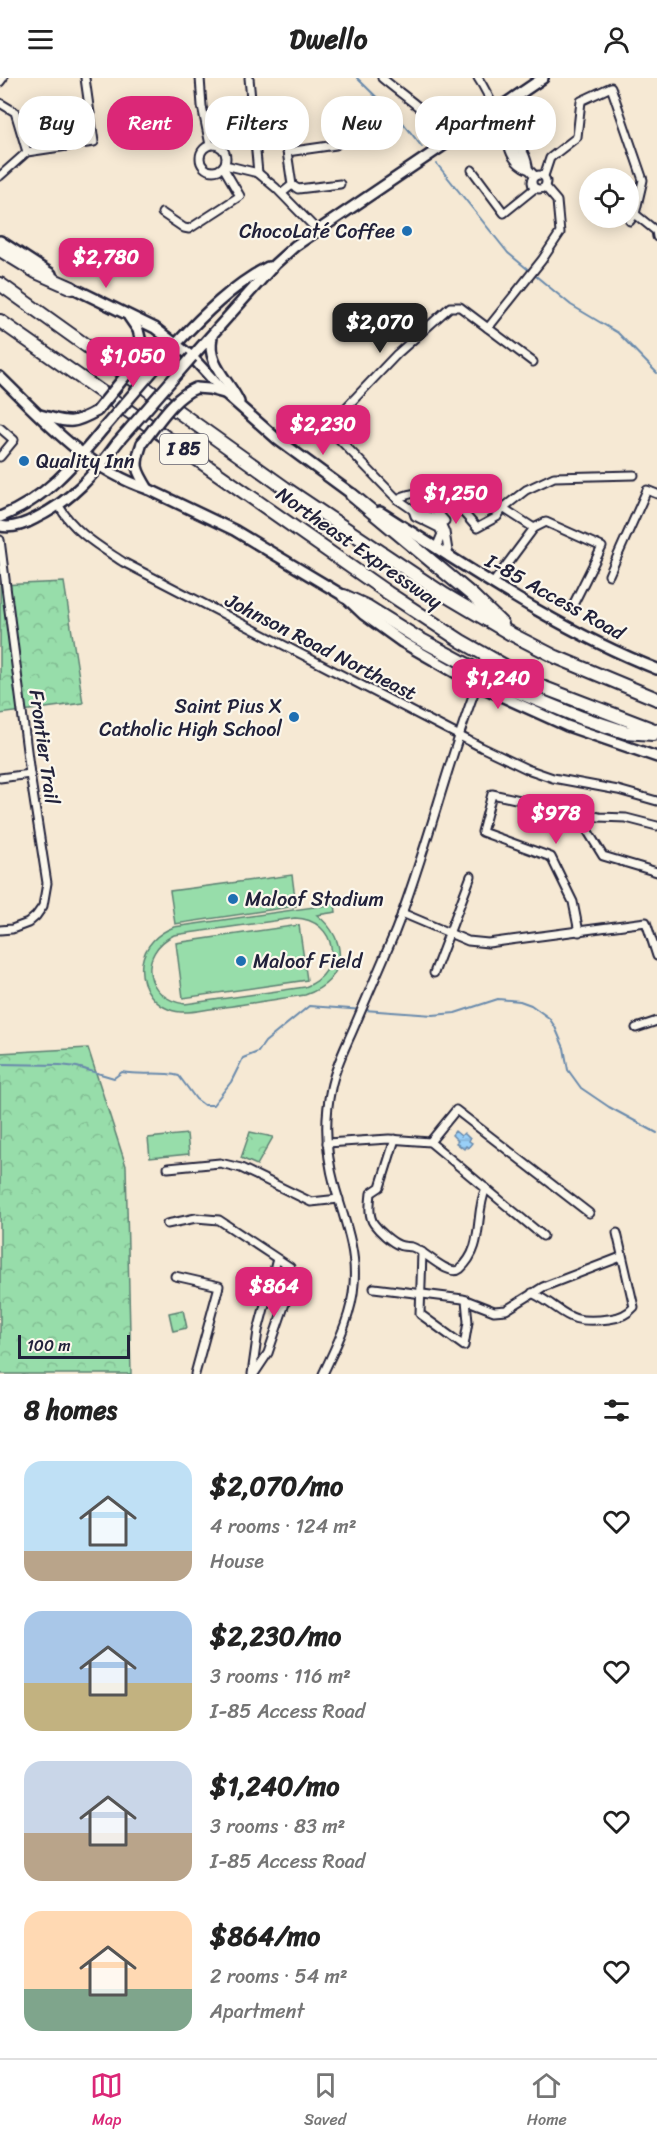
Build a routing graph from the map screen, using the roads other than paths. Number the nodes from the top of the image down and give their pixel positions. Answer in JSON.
{"nodes":[{"id":1,"x":3,"y":78,"type":"edge"},
{"id":2,"x":85,"y":78,"type":"edge"},
{"id":3,"x":200,"y":78,"type":"edge"},
{"id":4,"x":249,"y":78,"type":"edge"},
{"id":5,"x":382,"y":78,"type":"edge"},
{"id":6,"x":478,"y":78,"type":"edge"},
{"id":7,"x":543,"y":78,"type":"edge"},
{"id":8,"x":0,"y":82,"type":"edge"},
{"id":9,"x":251,"y":96,"type":"edge"},
{"id":10,"x":490,"y":96,"type":"edge"},
{"id":11,"x":517,"y":96,"type":"edge"},
{"id":12,"x":0,"y":103,"type":"edge"},
{"id":13,"x":415,"y":105,"type":"edge"},
{"id":14,"x":205,"y":121,"type":"edge"},
{"id":15,"x":321,"y":147,"type":"edge"},
{"id":16,"x":206,"y":150,"type":"edge"},
{"id":17,"x":223,"y":150,"type":"edge"},
{"id":18,"x":256,"y":150,"type":"edge"},
{"id":19,"x":437,"y":150,"type":"edge"},
{"id":20,"x":516,"y":150,"type":"edge"},
{"id":21,"x":27,"y":152,"type":"junction"},
{"id":22,"x":287,"y":152,"type":"joint"},
{"id":23,"x":224,"y":166,"type":"junction"},
{"id":24,"x":639,"y":168,"type":"edge"},
{"id":25,"x":639,"y":168,"type":"edge"},
{"id":26,"x":472,"y":170,"type":"dead end"},
{"id":27,"x":258,"y":173,"type":"junction"},
{"id":28,"x":0,"y":176,"type":"edge"},
{"id":29,"x":535,"y":176,"type":"junction"},
{"id":30,"x":544,"y":176,"type":"junction"},
{"id":31,"x":340,"y":184,"type":"dead end"},
{"id":32,"x":292,"y":185,"type":"junction"},
{"id":33,"x":545,"y":187,"type":"junction"},
{"id":34,"x":535,"y":188,"type":"junction"},
{"id":35,"x":282,"y":193,"type":"junction"},
{"id":36,"x":639,"y":196,"type":"edge"},
{"id":37,"x":162,"y":213,"type":"dead end"},
{"id":38,"x":639,"y":216,"type":"edge"},
{"id":39,"x":317,"y":230,"type":"junction"},
{"id":40,"x":657,"y":237,"type":"edge"},
{"id":41,"x":0,"y":241,"type":"edge"},
{"id":42,"x":0,"y":250,"type":"edge"},
{"id":43,"x":275,"y":264,"type":"junction"},
{"id":44,"x":0,"y":284,"type":"edge"},
{"id":45,"x":72,"y":288,"type":"junction"},
{"id":46,"x":128,"y":315,"type":"junction"},
{"id":47,"x":0,"y":321,"type":"edge"},
{"id":48,"x":488,"y":328,"type":"junction"},
{"id":49,"x":212,"y":337,"type":"junction"},
{"id":50,"x":176,"y":344,"type":"junction"},
{"id":51,"x":192,"y":357,"type":"junction"},
{"id":52,"x":533,"y":362,"type":"dead end"},
{"id":53,"x":0,"y":377,"type":"edge"},
{"id":54,"x":226,"y":394,"type":"junction"},
{"id":55,"x":242,"y":407,"type":"junction"},
{"id":56,"x":38,"y":414,"type":"junction"},
{"id":57,"x":0,"y":428,"type":"edge"},
{"id":58,"x":82,"y":454,"type":"junction"},
{"id":59,"x":0,"y":457,"type":"edge"},
{"id":60,"x":100,"y":466,"type":"junction"},
{"id":61,"x":634,"y":475,"type":"dead end"},
{"id":62,"x":148,"y":489,"type":"junction"},
{"id":63,"x":657,"y":494,"type":"edge"},
{"id":64,"x":352,"y":495,"type":"junction"},
{"id":65,"x":397,"y":499,"type":"junction"},
{"id":66,"x":453,"y":500,"type":"dead end"},
{"id":67,"x":59,"y":506,"type":"junction"},
{"id":68,"x":503,"y":508,"type":"junction"},
{"id":69,"x":462,"y":511,"type":"dead end"},
{"id":70,"x":428,"y":515,"type":"junction"},
{"id":71,"x":0,"y":517,"type":"edge"},
{"id":72,"x":0,"y":526,"type":"edge"},
{"id":73,"x":534,"y":528,"type":"junction"},
{"id":74,"x":0,"y":540,"type":"edge"},
{"id":75,"x":436,"y":548,"type":"junction"},
{"id":76,"x":449,"y":556,"type":"junction"},
{"id":77,"x":609,"y":574,"type":"dead end"},
{"id":78,"x":493,"y":584,"type":"junction"},
{"id":79,"x":344,"y":596,"type":"junction"},
{"id":80,"x":572,"y":607,"type":"dead end"},
{"id":81,"x":511,"y":634,"type":"junction"},
{"id":82,"x":657,"y":669,"type":"edge"},
{"id":83,"x":477,"y":685,"type":"junction"},
{"id":84,"x":657,"y":699,"type":"edge"},
{"id":85,"x":657,"y":732,"type":"edge"},
{"id":86,"x":458,"y":735,"type":"junction"},
{"id":87,"x":657,"y":757,"type":"edge"},
{"id":88,"x":30,"y":774,"type":"junction"},
{"id":89,"x":0,"y":778,"type":"edge"},
{"id":90,"x":657,"y":801,"type":"edge"},
{"id":91,"x":587,"y":814,"type":"junction"},
{"id":92,"x":657,"y":826,"type":"edge"},
{"id":93,"x":657,"y":872,"type":"edge"},
{"id":94,"x":471,"y":876,"type":"dead end"},
{"id":95,"x":402,"y":913,"type":"junction"},
{"id":96,"x":0,"y":930,"type":"edge"},
{"id":97,"x":579,"y":932,"type":"junction"},
{"id":98,"x":450,"y":933,"type":"junction"},
{"id":99,"x":657,"y":956,"type":"edge"},
{"id":100,"x":434,"y":973,"type":"dead end"},
{"id":101,"x":657,"y":1021,"type":"edge"},
{"id":102,"x":636,"y":1028,"type":"dead end"},
{"id":103,"x":395,"y":1139,"type":"junction"},
{"id":104,"x":430,"y":1142,"type":"junction"},
{"id":105,"x":327,"y":1143,"type":"junction"},
{"id":106,"x":168,"y":1168,"type":"dead end"},
{"id":107,"x":486,"y":1188,"type":"junction"},
{"id":108,"x":339,"y":1199,"type":"junction"},
{"id":109,"x":589,"y":1213,"type":"dead end"},
{"id":110,"x":167,"y":1224,"type":"dead end"},
{"id":111,"x":617,"y":1233,"type":"dead end"},
{"id":112,"x":543,"y":1236,"type":"dead end"},
{"id":113,"x":422,"y":1252,"type":"junction"},
{"id":114,"x":621,"y":1257,"type":"junction"},
{"id":115,"x":277,"y":1258,"type":"junction"},
{"id":116,"x":175,"y":1276,"type":"dead end"},
{"id":117,"x":374,"y":1288,"type":"dead end"},
{"id":118,"x":532,"y":1293,"type":"junction"},
{"id":119,"x":420,"y":1294,"type":"junction"},
{"id":120,"x":466,"y":1300,"type":"junction"},
{"id":121,"x":195,"y":1374,"type":"edge"},
{"id":122,"x":253,"y":1374,"type":"edge"},
{"id":123,"x":323,"y":1374,"type":"edge"}],
"edges":[{"from":1,"to":8,"type":"street"},
{"from":2,"to":21,"type":"street"},
{"from":3,"to":14,"type":"street"},
{"from":4,"to":9,"type":"street"},
{"from":5,"to":13,"type":"street"},
{"from":6,"to":10,"type":"street"},
{"from":7,"to":11,"type":"main road"},
{"from":12,"to":21,"type":"street"},
{"from":15,"to":22,"type":"street"},
{"from":16,"to":23,"type":"street"},
{"from":17,"to":23,"type":"street"},
{"from":18,"to":27,"type":"street"},
{"from":19,"to":39,"type":"main road"},
{"from":20,"to":29,"type":"street"},
{"from":21,"to":28,"type":"street"},
{"from":22,"to":32,"type":"street"},
{"from":23,"to":27,"type":"street"},
{"from":23,"to":37,"type":"street"},
{"from":24,"to":30,"type":"street"},
{"from":25,"to":36,"type":"street"},
{"from":26,"to":34,"type":"street"},
{"from":27,"to":35,"type":"street"},
{"from":29,"to":30,"type":"street"},
{"from":29,"to":34,"type":"street"},
{"from":30,"to":33,"type":"street"},
{"from":31,"to":32,"type":"street"},
{"from":32,"to":35,"type":"street"},
{"from":33,"to":34,"type":"street"},
{"from":33,"to":48,"type":"street"},
{"from":35,"to":39,"type":"street"},
{"from":38,"to":40,"type":"street"},
{"from":39,"to":43,"type":"main road"},
{"from":41,"to":45,"type":"main road","name":"I-85 Access Road"},
{"from":42,"to":45,"type":"highway"},
{"from":43,"to":49,"type":"main road"},
{"from":43,"to":50,"type":"main road"},
{"from":44,"to":81,"type":"highway","name":"Northeast Expressway","number":"I 85"},
{"from":45,"to":46,"type":"main road","name":"I-85 Access Road"},
{"from":46,"to":50,"type":"main road","name":"I-85 Access Road"},
{"from":46,"to":56,"type":"main road","bridge":true},
{"from":47,"to":85,"type":"highway","name":"Northeast Expressway","number":"I 85"},
{"from":48,"to":52,"type":"street"},
{"from":48,"to":65,"type":"street"},
{"from":49,"to":51,"type":"main road"},
{"from":49,"to":55,"type":"main road"},
{"from":50,"to":51,"type":"main road","name":"I-85 Access Road"},
{"from":50,"to":58,"type":"main road","bridge":true},
{"from":51,"to":54,"type":"main road","name":"I-85 Access Road"},
{"from":51,"to":60,"type":"main road","bridge":true},
{"from":53,"to":56,"type":"main road"},
{"from":54,"to":55,"type":"main road","name":"I-85 Access Road"},
{"from":54,"to":62,"type":"main road","bridge":true},
{"from":55,"to":64,"type":"main road","name":"I-85 Access Road"},
{"from":56,"to":58,"type":"main road"},
{"from":57,"to":59,"type":"street"},
{"from":58,"to":60,"type":"main road"},
{"from":58,"to":71,"type":"main road"},
{"from":60,"to":62,"type":"main road"},
{"from":60,"to":67,"type":"main road"},
{"from":61,"to":68,"type":"street"},
{"from":62,"to":79,"type":"main road"},
{"from":63,"to":77,"type":"street"},
{"from":64,"to":75,"type":"main road","name":"I-85 Access Road"},
{"from":64,"to":81,"type":"highway"},
{"from":65,"to":66,"type":"street"},
{"from":65,"to":70,"type":"street"},
{"from":67,"to":72,"type":"main road"},
{"from":67,"to":86,"type":"street","name":"Johnson Road Northeast"},
{"from":68,"to":69,"type":"street"},
{"from":68,"to":73,"type":"street"},
{"from":70,"to":75,"type":"street"},
{"from":70,"to":76,"type":"street"},
{"from":73,"to":78,"type":"street"},
{"from":73,"to":80,"type":"street"},
{"from":74,"to":88,"type":"street","name":"Frontier Trail"},
{"from":75,"to":76,"type":"main road","name":"I-85 Access Road"},
{"from":76,"to":78,"type":"main road","name":"I-85 Access Road"},
{"from":78,"to":82,"type":"main road","name":"I-85 Access Road"},
{"from":79,"to":83,"type":"main road"},
{"from":79,"to":85,"type":"highway"},
{"from":81,"to":84,"type":"highway","name":"Northeast Expressway","number":"I 85"},
{"from":83,"to":86,"type":"street"},
{"from":83,"to":87,"type":"main road"},
{"from":86,"to":90,"type":"street","name":"Johnson Road Northeast"},
{"from":86,"to":95,"type":"street"},
{"from":88,"to":89,"type":"street"},
{"from":88,"to":96,"type":"street","name":"Frontier Trail"},
{"from":91,"to":92,"type":"street"},
{"from":91,"to":93,"type":"street"},
{"from":91,"to":97,"type":"street"},
{"from":94,"to":98,"type":"street"},
{"from":95,"to":98,"type":"street"},
{"from":95,"to":105,"type":"street"},
{"from":97,"to":98,"type":"street"},
{"from":97,"to":99,"type":"street"},
{"from":98,"to":100,"type":"street"},
{"from":101,"to":102,"type":"street"},
{"from":103,"to":104,"type":"street"},
{"from":103,"to":105,"type":"street"},
{"from":103,"to":113,"type":"street"},
{"from":104,"to":107,"type":"street"},
{"from":104,"to":109,"type":"street"},
{"from":105,"to":108,"type":"street"},
{"from":106,"to":108,"type":"street"},
{"from":107,"to":112,"type":"street"},
{"from":107,"to":113,"type":"street"},
{"from":108,"to":123,"type":"street"},
{"from":110,"to":115,"type":"street"},
{"from":111,"to":114,"type":"street"},
{"from":113,"to":119,"type":"street"},
{"from":114,"to":118,"type":"street"},
{"from":114,"to":118,"type":"street"},
{"from":115,"to":122,"type":"street"},
{"from":115,"to":122,"type":"street"},
{"from":116,"to":121,"type":"street"},
{"from":117,"to":119,"type":"street"},
{"from":118,"to":120,"type":"street"},
{"from":119,"to":120,"type":"street"},
{"from":119,"to":120,"type":"street"}]}
